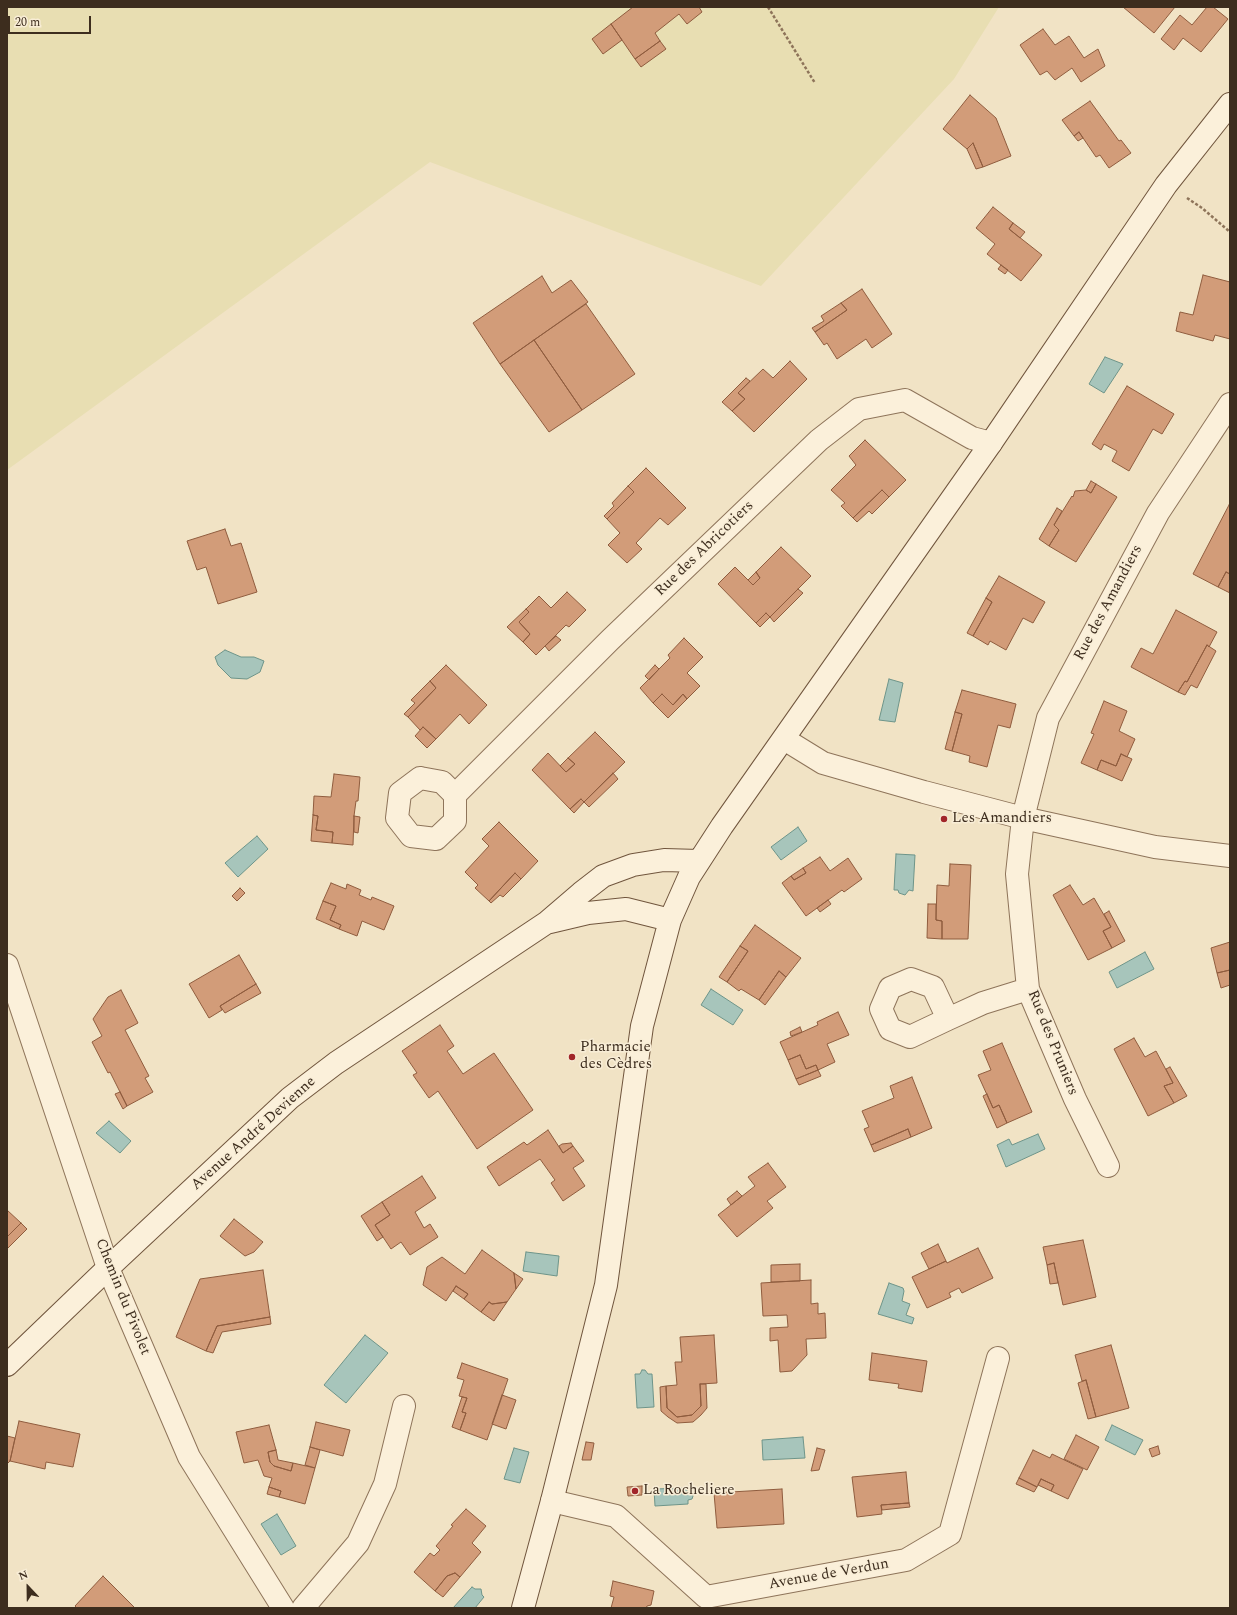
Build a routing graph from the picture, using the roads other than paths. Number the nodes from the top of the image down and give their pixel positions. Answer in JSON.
{"nodes":[{"id":1,"x":1230,"y":104,"type":"edge"},
{"id":2,"x":1230,"y":404,"type":"edge"},
{"id":3,"x":991,"y":443,"type":"junction"},
{"id":4,"x":784,"y":738,"type":"junction"},
{"id":5,"x":455,"y":795,"type":"dead end"},
{"id":6,"x":1023,"y":818,"type":"junction"},
{"id":7,"x":1230,"y":856,"type":"edge"},
{"id":8,"x":699,"y":861,"type":"junction"},
{"id":9,"x":670,"y":920,"type":"junction"},
{"id":10,"x":546,"y":923,"type":"junction"},
{"id":11,"x":7,"y":965,"type":"edge"},
{"id":12,"x":1028,"y":989,"type":"junction"},
{"id":13,"x":948,"y":1019,"type":"dead end"},
{"id":14,"x":1108,"y":1166,"type":"dead end"},
{"id":15,"x":108,"y":1268,"type":"junction"},
{"id":16,"x":998,"y":1358,"type":"dead end"},
{"id":17,"x":7,"y":1365,"type":"edge"},
{"id":18,"x":404,"y":1406,"type":"dead end"},
{"id":19,"x":552,"y":1500,"type":"junction"},
{"id":20,"x":284,"y":1608,"type":"edge"},
{"id":21,"x":303,"y":1608,"type":"edge"},
{"id":22,"x":523,"y":1608,"type":"edge"}],
"edges":[{"from":1,"to":3,"type":"street"},
{"from":2,"to":6,"type":"street","name":"Rue des Amandiers"},
{"from":3,"to":4,"type":"street"},
{"from":3,"to":5,"type":"street","name":"Rue des Abricotiers"},
{"from":4,"to":6,"type":"street"},
{"from":4,"to":8,"type":"street"},
{"from":6,"to":7,"type":"street"},
{"from":6,"to":12,"type":"street","name":"Rue des Pruniers"},
{"from":8,"to":9,"type":"street"},
{"from":8,"to":10,"type":"street","name":"Avenue André Devienne"},
{"from":9,"to":10,"type":"street","name":"Avenue André Devienne"},
{"from":9,"to":19,"type":"street"},
{"from":10,"to":15,"type":"street","name":"Avenue André Devienne"},
{"from":11,"to":15,"type":"street","name":"Chemin du Pivolet"},
{"from":12,"to":13,"type":"street"},
{"from":12,"to":14,"type":"street","name":"Rue des Pruniers"},
{"from":15,"to":17,"type":"street","name":"Avenue André Devienne"},
{"from":15,"to":20,"type":"street","name":"Chemin du Pivolet"},
{"from":16,"to":19,"type":"street","name":"Avenue de Verdun"},
{"from":18,"to":21,"type":"street"},
{"from":19,"to":22,"type":"street"}]}
